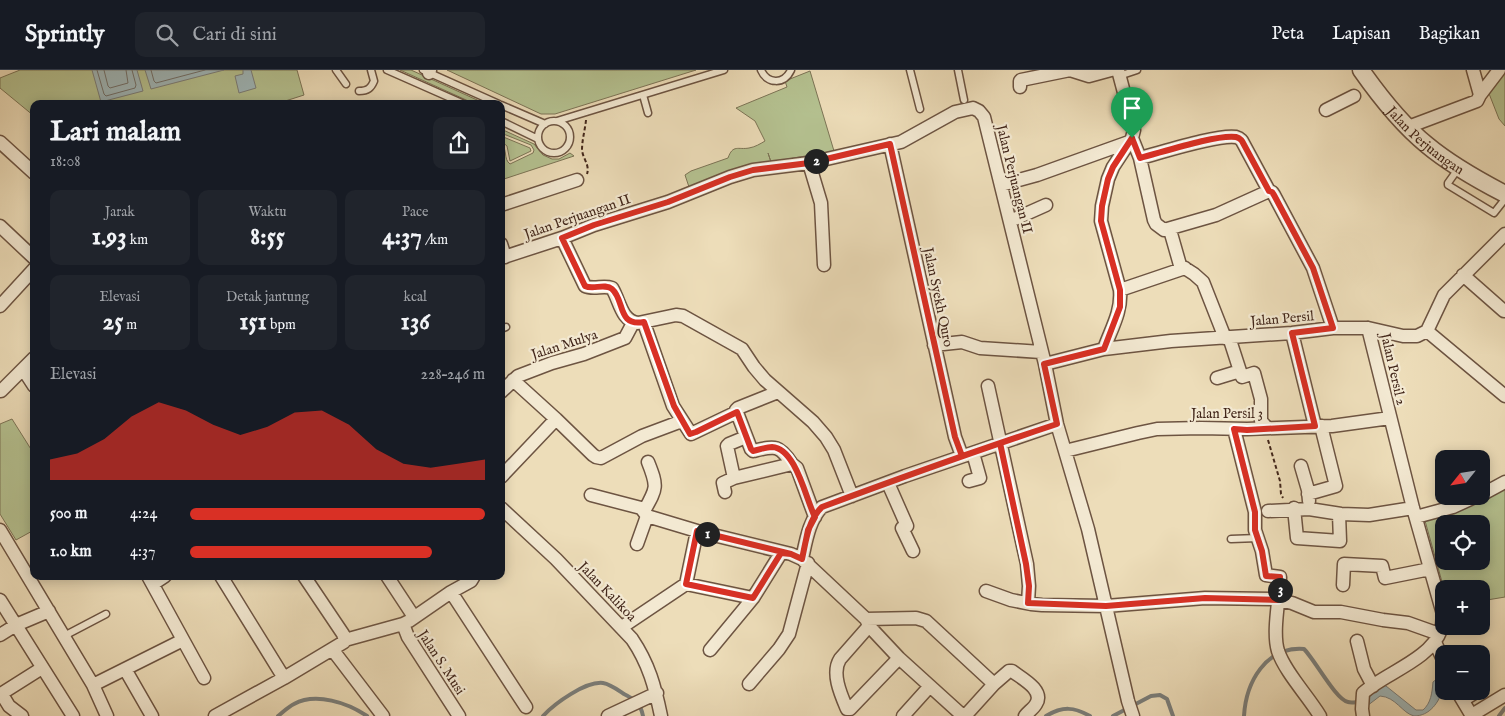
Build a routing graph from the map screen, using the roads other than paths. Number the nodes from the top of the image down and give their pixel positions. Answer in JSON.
{"nodes":[{"id":1,"x":336,"y":70,"type":"edge"},
{"id":2,"x":371,"y":70,"type":"edge"},
{"id":3,"x":387,"y":70,"type":"edge"},
{"id":4,"x":724,"y":70,"type":"edge"},
{"id":5,"x":761,"y":70,"type":"edge"},
{"id":6,"x":790,"y":70,"type":"edge"},
{"id":7,"x":910,"y":70,"type":"edge"},
{"id":8,"x":958,"y":70,"type":"edge"},
{"id":9,"x":1136,"y":70,"type":"edge"},
{"id":10,"x":1361,"y":70,"type":"edge"},
{"id":11,"x":1473,"y":70,"type":"edge"},
{"id":12,"x":1499,"y":70,"type":"edge"},
{"id":13,"x":427,"y":71,"type":"edge"},
{"id":14,"x":1116,"y":72,"type":"edge"},
{"id":15,"x":346,"y":84,"type":"dead end"},
{"id":16,"x":1020,"y":86,"type":"dead end"},
{"id":17,"x":1363,"y":91,"type":"junction"},
{"id":18,"x":359,"y":92,"type":"dead end"},
{"id":19,"x":1480,"y":94,"type":"junction"},
{"id":20,"x":642,"y":95,"type":"junction"},
{"id":21,"x":447,"y":100,"type":"edge"},
{"id":22,"x":491,"y":100,"type":"edge"},
{"id":23,"x":964,"y":100,"type":"dead end"},
{"id":24,"x":505,"y":106,"type":"edge"},
{"id":25,"x":920,"y":109,"type":"dead end"},
{"id":26,"x":1326,"y":110,"type":"dead end"},
{"id":27,"x":648,"y":113,"type":"dead end"},
{"id":28,"x":557,"y":121,"type":"junction"},
{"id":29,"x":505,"y":124,"type":"edge"},
{"id":30,"x":545,"y":124,"type":"junction"},
{"id":31,"x":1408,"y":127,"type":"junction"},
{"id":32,"x":538,"y":139,"type":"junction"},
{"id":33,"x":1130,"y":140,"type":"junction"},
{"id":34,"x":0,"y":142,"type":"edge"},
{"id":35,"x":890,"y":144,"type":"junction"},
{"id":36,"x":1140,"y":158,"type":"junction"},
{"id":37,"x":809,"y":163,"type":"junction"},
{"id":38,"x":30,"y":169,"type":"edge"},
{"id":39,"x":581,"y":179,"type":"road end"},
{"id":40,"x":1001,"y":185,"type":"junction"},
{"id":41,"x":1269,"y":191,"type":"junction"},
{"id":42,"x":1505,"y":195,"type":"edge"},
{"id":43,"x":505,"y":204,"type":"edge"},
{"id":44,"x":1046,"y":205,"type":"dead end"},
{"id":45,"x":1010,"y":221,"type":"junction"},
{"id":46,"x":0,"y":226,"type":"edge"},
{"id":47,"x":1170,"y":230,"type":"junction"},
{"id":48,"x":1505,"y":234,"type":"edge"},
{"id":49,"x":562,"y":238,"type":"junction"},
{"id":50,"x":30,"y":254,"type":"edge"},
{"id":51,"x":505,"y":257,"type":"edge"},
{"id":52,"x":824,"y":265,"type":"dead end"},
{"id":53,"x":1185,"y":268,"type":"junction"},
{"id":54,"x":30,"y":273,"type":"edge"},
{"id":55,"x":1463,"y":275,"type":"junction"},
{"id":56,"x":1120,"y":290,"type":"junction"},
{"id":57,"x":0,"y":306,"type":"edge"},
{"id":58,"x":1504,"y":311,"type":"dead end"},
{"id":59,"x":639,"y":323,"type":"junction"},
{"id":60,"x":1333,"y":328,"type":"junction"},
{"id":61,"x":1368,"y":328,"type":"junction"},
{"id":62,"x":1426,"y":331,"type":"junction"},
{"id":63,"x":1292,"y":333,"type":"junction"},
{"id":64,"x":1227,"y":338,"type":"junction"},
{"id":65,"x":934,"y":345,"type":"junction"},
{"id":66,"x":1104,"y":349,"type":"junction"},
{"id":67,"x":1043,"y":358,"type":"junction"},
{"id":68,"x":30,"y":362,"type":"edge"},
{"id":69,"x":23,"y":369,"type":"junction"},
{"id":70,"x":1240,"y":371,"type":"junction"},
{"id":71,"x":1217,"y":378,"type":"dead end"},
{"id":72,"x":30,"y":380,"type":"edge"},
{"id":73,"x":513,"y":380,"type":"junction"},
{"id":74,"x":988,"y":386,"type":"dead end"},
{"id":75,"x":505,"y":388,"type":"edge"},
{"id":76,"x":0,"y":390,"type":"edge"},
{"id":77,"x":778,"y":392,"type":"junction"},
{"id":78,"x":1505,"y":396,"type":"edge"},
{"id":79,"x":737,"y":412,"type":"junction"},
{"id":80,"x":1390,"y":418,"type":"junction"},
{"id":81,"x":556,"y":419,"type":"junction"},
{"id":82,"x":682,"y":421,"type":"junction"},
{"id":83,"x":1057,"y":424,"type":"junction"},
{"id":84,"x":1318,"y":426,"type":"junction"},
{"id":85,"x":1266,"y":428,"type":"junction"},
{"id":86,"x":1234,"y":429,"type":"junction"},
{"id":87,"x":746,"y":437,"type":"junction"},
{"id":88,"x":1000,"y":443,"type":"junction"},
{"id":89,"x":1065,"y":451,"type":"junction"},
{"id":90,"x":967,"y":455,"type":"junction"},
{"id":91,"x":648,"y":462,"type":"dead end"},
{"id":92,"x":792,"y":464,"type":"junction"},
{"id":93,"x":1301,"y":466,"type":"dead end"},
{"id":94,"x":505,"y":473,"type":"edge"},
{"id":95,"x":734,"y":478,"type":"junction"},
{"id":96,"x":888,"y":482,"type":"junction"},
{"id":97,"x":969,"y":482,"type":"dead end"},
{"id":98,"x":1505,"y":482,"type":"edge"},
{"id":99,"x":1490,"y":490,"type":"edge"},
{"id":100,"x":725,"y":492,"type":"dead end"},
{"id":101,"x":1308,"y":494,"type":"junction"},
{"id":102,"x":591,"y":495,"type":"dead end"},
{"id":103,"x":852,"y":496,"type":"junction"},
{"id":104,"x":1457,"y":505,"type":"edge"},
{"id":105,"x":1291,"y":509,"type":"junction"},
{"id":106,"x":1309,"y":509,"type":"junction"},
{"id":107,"x":1268,"y":511,"type":"dead end"},
{"id":108,"x":505,"y":512,"type":"edge"},
{"id":109,"x":646,"y":513,"type":"junction"},
{"id":110,"x":1414,"y":513,"type":"junction"},
{"id":111,"x":1339,"y":514,"type":"junction"},
{"id":112,"x":815,"y":517,"type":"junction"},
{"id":113,"x":0,"y":530,"type":"edge"},
{"id":114,"x":697,"y":531,"type":"junction"},
{"id":115,"x":1258,"y":538,"type":"junction"},
{"id":116,"x":1231,"y":539,"type":"dead end"},
{"id":117,"x":637,"y":544,"type":"dead end"},
{"id":118,"x":912,"y":551,"type":"dead end"},
{"id":119,"x":781,"y":553,"type":"junction"},
{"id":120,"x":805,"y":561,"type":"junction"},
{"id":121,"x":1430,"y":569,"type":"junction"},
{"id":122,"x":30,"y":575,"type":"edge"},
{"id":123,"x":33,"y":580,"type":"edge"},
{"id":124,"x":151,"y":580,"type":"edge"},
{"id":125,"x":223,"y":580,"type":"edge"},
{"id":126,"x":307,"y":580,"type":"edge"},
{"id":127,"x":389,"y":580,"type":"edge"},
{"id":128,"x":472,"y":580,"type":"edge"},
{"id":129,"x":686,"y":584,"type":"junction"},
{"id":130,"x":1344,"y":585,"type":"dead end"},
{"id":131,"x":986,"y":591,"type":"dead end"},
{"id":132,"x":451,"y":592,"type":"junction"},
{"id":133,"x":753,"y":598,"type":"junction"},
{"id":134,"x":0,"y":600,"type":"edge"},
{"id":135,"x":1278,"y":600,"type":"junction"},
{"id":136,"x":1028,"y":603,"type":"junction"},
{"id":137,"x":1106,"y":606,"type":"junction"},
{"id":138,"x":49,"y":611,"type":"junction"},
{"id":139,"x":106,"y":614,"type":"dead end"},
{"id":140,"x":408,"y":621,"type":"junction"},
{"id":141,"x":867,"y":623,"type":"junction"},
{"id":142,"x":16,"y":626,"type":"junction"},
{"id":143,"x":622,"y":627,"type":"junction"},
{"id":144,"x":0,"y":635,"type":"edge"},
{"id":145,"x":64,"y":636,"type":"junction"},
{"id":146,"x":1437,"y":638,"type":"junction"},
{"id":147,"x":183,"y":640,"type":"junction"},
{"id":148,"x":345,"y":640,"type":"junction"},
{"id":149,"x":1357,"y":641,"type":"dead end"},
{"id":150,"x":1439,"y":645,"type":"edge"},
{"id":151,"x":332,"y":649,"type":"junction"},
{"id":152,"x":710,"y":650,"type":"dead end"},
{"id":153,"x":899,"y":658,"type":"junction"},
{"id":154,"x":42,"y":668,"type":"junction"},
{"id":155,"x":125,"y":669,"type":"junction"},
{"id":156,"x":204,"y":678,"type":"dead end"},
{"id":157,"x":284,"y":678,"type":"junction"},
{"id":158,"x":749,"y":684,"type":"dead end"},
{"id":159,"x":994,"y":684,"type":"junction"},
{"id":160,"x":93,"y":685,"type":"junction"},
{"id":161,"x":930,"y":686,"type":"junction"},
{"id":162,"x":1373,"y":686,"type":"junction"},
{"id":163,"x":657,"y":693,"type":"junction"},
{"id":164,"x":1505,"y":695,"type":"edge"},
{"id":165,"x":1462,"y":700,"type":"edge"},
{"id":166,"x":1469,"y":700,"type":"edge"},
{"id":167,"x":1464,"y":703,"type":"junction"},
{"id":168,"x":526,"y":707,"type":"dead end"},
{"id":169,"x":1362,"y":707,"type":"edge"},
{"id":170,"x":1131,"y":710,"type":"edge"},
{"id":171,"x":67,"y":714,"type":"edge"},
{"id":172,"x":1472,"y":715,"type":"edge"},
{"id":173,"x":22,"y":716,"type":"edge"},
{"id":174,"x":107,"y":716,"type":"edge"},
{"id":175,"x":152,"y":716,"type":"edge"},
{"id":176,"x":215,"y":716,"type":"edge"},
{"id":177,"x":383,"y":716,"type":"edge"},
{"id":178,"x":460,"y":716,"type":"edge"},
{"id":179,"x":608,"y":716,"type":"edge"},
{"id":180,"x":661,"y":716,"type":"edge"},
{"id":181,"x":903,"y":716,"type":"edge"},
{"id":182,"x":964,"y":716,"type":"edge"},
{"id":183,"x":1025,"y":716,"type":"edge"},
{"id":184,"x":1320,"y":716,"type":"edge"}],
"edges":[{"from":1,"to":15,"type":"lane"},
{"from":2,"to":18,"type":"lane"},
{"from":3,"to":21,"type":"lane"},
{"from":4,"to":20,"type":"lane"},
{"from":5,"to":6,"type":"lane"},
{"from":7,"to":25,"type":"lane"},
{"from":8,"to":23,"type":"lane"},
{"from":9,"to":14,"type":"lane"},
{"from":10,"to":17,"type":"street","name":"Jalan Perjuangan"},
{"from":11,"to":19,"type":"street"},
{"from":12,"to":19,"type":"street"},
{"from":13,"to":22,"type":"lane"},
{"from":14,"to":16,"type":"street"},
{"from":14,"to":33,"type":"street"},
{"from":17,"to":26,"type":"street"},
{"from":17,"to":31,"type":"street","name":"Jalan Perjuangan"},
{"from":19,"to":31,"type":"street"},
{"from":20,"to":27,"type":"lane"},
{"from":20,"to":28,"type":"lane"},
{"from":24,"to":30,"type":"lane"},
{"from":28,"to":30,"type":"lane"},
{"from":28,"to":32,"type":"lane"},
{"from":29,"to":32,"type":"lane"},
{"from":30,"to":32,"type":"lane"},
{"from":31,"to":42,"type":"street","name":"Jalan Perjuangan"},
{"from":33,"to":36,"type":"street"},
{"from":33,"to":40,"type":"street"},
{"from":33,"to":56,"type":"street"},
{"from":34,"to":38,"type":"street"},
{"from":35,"to":37,"type":"street","name":"Jalan Perjuangan II"},
{"from":35,"to":40,"type":"street","name":"Jalan Perjuangan II"},
{"from":35,"to":65,"type":"street","name":"Jalan Syekh Quro"},
{"from":36,"to":41,"type":"street"},
{"from":36,"to":47,"type":"street"},
{"from":37,"to":49,"type":"street","name":"Jalan Perjuangan II"},
{"from":37,"to":52,"type":"street"},
{"from":39,"to":43,"type":"street"},
{"from":40,"to":45,"type":"street","name":"Jalan Perjuangan II"},
{"from":41,"to":47,"type":"street"},
{"from":41,"to":60,"type":"street"},
{"from":44,"to":45,"type":"street"},
{"from":45,"to":67,"type":"street","name":"Jalan Perjuangan II"},
{"from":46,"to":50,"type":"street"},
{"from":47,"to":53,"type":"street"},
{"from":48,"to":55,"type":"street"},
{"from":49,"to":51,"type":"street","name":"Jalan Perjuangan II"},
{"from":49,"to":59,"type":"street"},
{"from":53,"to":56,"type":"street"},
{"from":53,"to":64,"type":"street"},
{"from":54,"to":57,"type":"street"},
{"from":55,"to":58,"type":"street"},
{"from":55,"to":62,"type":"street"},
{"from":56,"to":66,"type":"street"},
{"from":59,"to":73,"type":"street","name":"Jalan Mulya"},
{"from":59,"to":77,"type":"street"},
{"from":59,"to":82,"type":"street"},
{"from":60,"to":61,"type":"street","name":"Jalan Persil"},
{"from":60,"to":63,"type":"street","name":"Jalan Persil"},
{"from":61,"to":62,"type":"street","name":"Jalan Persil"},
{"from":61,"to":80,"type":"street","name":"Jalan Persil 2"},
{"from":62,"to":78,"type":"street"},
{"from":63,"to":64,"type":"street","name":"Jalan Persil"},
{"from":63,"to":84,"type":"street"},
{"from":64,"to":66,"type":"street","name":"Jalan Persil"},
{"from":64,"to":70,"type":"street"},
{"from":65,"to":67,"type":"street","name":"Jalan Persil"},
{"from":65,"to":90,"type":"street","name":"Jalan Syekh Quro"},
{"from":66,"to":67,"type":"street","name":"Jalan Persil"},
{"from":67,"to":83,"type":"street","name":"Jalan Perjuangan II"},
{"from":68,"to":69,"type":"street"},
{"from":69,"to":72,"type":"street"},
{"from":69,"to":76,"type":"street"},
{"from":70,"to":71,"type":"street"},
{"from":70,"to":85,"type":"street"},
{"from":73,"to":75,"type":"street","name":"Jalan Mulya"},
{"from":73,"to":81,"type":"street"},
{"from":74,"to":88,"type":"street"},
{"from":77,"to":79,"type":"street"},
{"from":77,"to":103,"type":"street"},
{"from":79,"to":82,"type":"street"},
{"from":79,"to":87,"type":"street"},
{"from":80,"to":84,"type":"street","name":"Jalan Persil 3"},
{"from":80,"to":110,"type":"street","name":"Jalan Persil 2"},
{"from":81,"to":82,"type":"street"},
{"from":81,"to":94,"type":"street"},
{"from":83,"to":88,"type":"street"},
{"from":83,"to":89,"type":"street","name":"Jalan Perjuangan II"},
{"from":84,"to":85,"type":"street","name":"Jalan Persil 3"},
{"from":84,"to":101,"type":"street"},
{"from":85,"to":86,"type":"street","name":"Jalan Persil 3"},
{"from":86,"to":89,"type":"street","name":"Jalan Persil 3"},
{"from":86,"to":115,"type":"street"},
{"from":87,"to":92,"type":"street"},
{"from":87,"to":95,"type":"street"},
{"from":88,"to":90,"type":"street"},
{"from":88,"to":136,"type":"street"},
{"from":89,"to":137,"type":"street","name":"Jalan Perjuangan II"},
{"from":90,"to":96,"type":"street"},
{"from":90,"to":97,"type":"street","name":"Jalan Syekh Quro"},
{"from":91,"to":109,"type":"street"},
{"from":92,"to":95,"type":"street"},
{"from":92,"to":112,"type":"street"},
{"from":93,"to":101,"type":"street"},
{"from":95,"to":100,"type":"street"},
{"from":96,"to":103,"type":"street"},
{"from":96,"to":118,"type":"street"},
{"from":98,"to":99,"type":"street"},
{"from":101,"to":106,"type":"street"},
{"from":102,"to":109,"type":"street"},
{"from":103,"to":112,"type":"street"},
{"from":104,"to":110,"type":"street"},
{"from":105,"to":106,"type":"street"},
{"from":105,"to":107,"type":"street"},
{"from":105,"to":111,"type":"street"},
{"from":106,"to":111,"type":"street"},
{"from":108,"to":143,"type":"street","name":"Jalan Kalikoa"},
{"from":109,"to":114,"type":"street"},
{"from":109,"to":117,"type":"street"},
{"from":110,"to":111,"type":"street"},
{"from":110,"to":121,"type":"street","name":"Jalan Persil 2"},
{"from":112,"to":120,"type":"street"},
{"from":113,"to":122,"type":"street"},
{"from":114,"to":119,"type":"street"},
{"from":114,"to":129,"type":"street"},
{"from":115,"to":116,"type":"lane"},
{"from":115,"to":135,"type":"street"},
{"from":119,"to":120,"type":"street"},
{"from":119,"to":133,"type":"street"},
{"from":120,"to":141,"type":"street"},
{"from":120,"to":158,"type":"street"},
{"from":121,"to":130,"type":"street"},
{"from":121,"to":146,"type":"street","name":"Jalan Persil 2"},
{"from":123,"to":138,"type":"street"},
{"from":124,"to":147,"type":"street"},
{"from":125,"to":157,"type":"street"},
{"from":126,"to":148,"type":"street"},
{"from":127,"to":140,"type":"street","name":"Jalan S. Musi"},
{"from":128,"to":132,"type":"street"},
{"from":129,"to":133,"type":"street"},
{"from":129,"to":143,"type":"street"},
{"from":131,"to":136,"type":"street"},
{"from":132,"to":140,"type":"street"},
{"from":132,"to":168,"type":"street"},
{"from":133,"to":152,"type":"street"},
{"from":134,"to":142,"type":"street"},
{"from":135,"to":137,"type":"street"},
{"from":135,"to":146,"type":"street"},
{"from":135,"to":184,"type":"street"},
{"from":136,"to":137,"type":"street"},
{"from":137,"to":170,"type":"street","name":"Jalan Perjuangan II"},
{"from":138,"to":142,"type":"street"},
{"from":138,"to":145,"type":"street"},
{"from":139,"to":145,"type":"lane"},
{"from":140,"to":148,"type":"street"},
{"from":140,"to":178,"type":"street","name":"Jalan S. Musi"},
{"from":141,"to":153,"type":"street"},
{"from":141,"to":153,"type":"street"},
{"from":141,"to":159,"type":"street"},
{"from":142,"to":144,"type":"street"},
{"from":142,"to":154,"type":"street"},
{"from":143,"to":163,"type":"street","name":"Jalan Kalikoa"},
{"from":145,"to":160,"type":"street"},
{"from":146,"to":150,"type":"street"},
{"from":146,"to":162,"type":"street"},
{"from":147,"to":155,"type":"street"},
{"from":147,"to":156,"type":"street"},
{"from":148,"to":151,"type":"street"},
{"from":149,"to":162,"type":"street"},
{"from":151,"to":157,"type":"street"},
{"from":151,"to":177,"type":"street"},
{"from":153,"to":161,"type":"street"},
{"from":154,"to":171,"type":"street"},
{"from":154,"to":173,"type":"street"},
{"from":155,"to":160,"type":"street"},
{"from":155,"to":175,"type":"street"},
{"from":157,"to":176,"type":"street"},
{"from":159,"to":182,"type":"street"},
{"from":159,"to":183,"type":"street"},
{"from":160,"to":174,"type":"street"},
{"from":161,"to":181,"type":"street"},
{"from":161,"to":182,"type":"street"},
{"from":162,"to":169,"type":"street"},
{"from":163,"to":179,"type":"street"},
{"from":163,"to":180,"type":"street","name":"Jalan Kalikoa"},
{"from":164,"to":172,"type":"street"},
{"from":165,"to":167,"type":"street"},
{"from":166,"to":167,"type":"lane"},
{"from":167,"to":172,"type":"street"}]}
